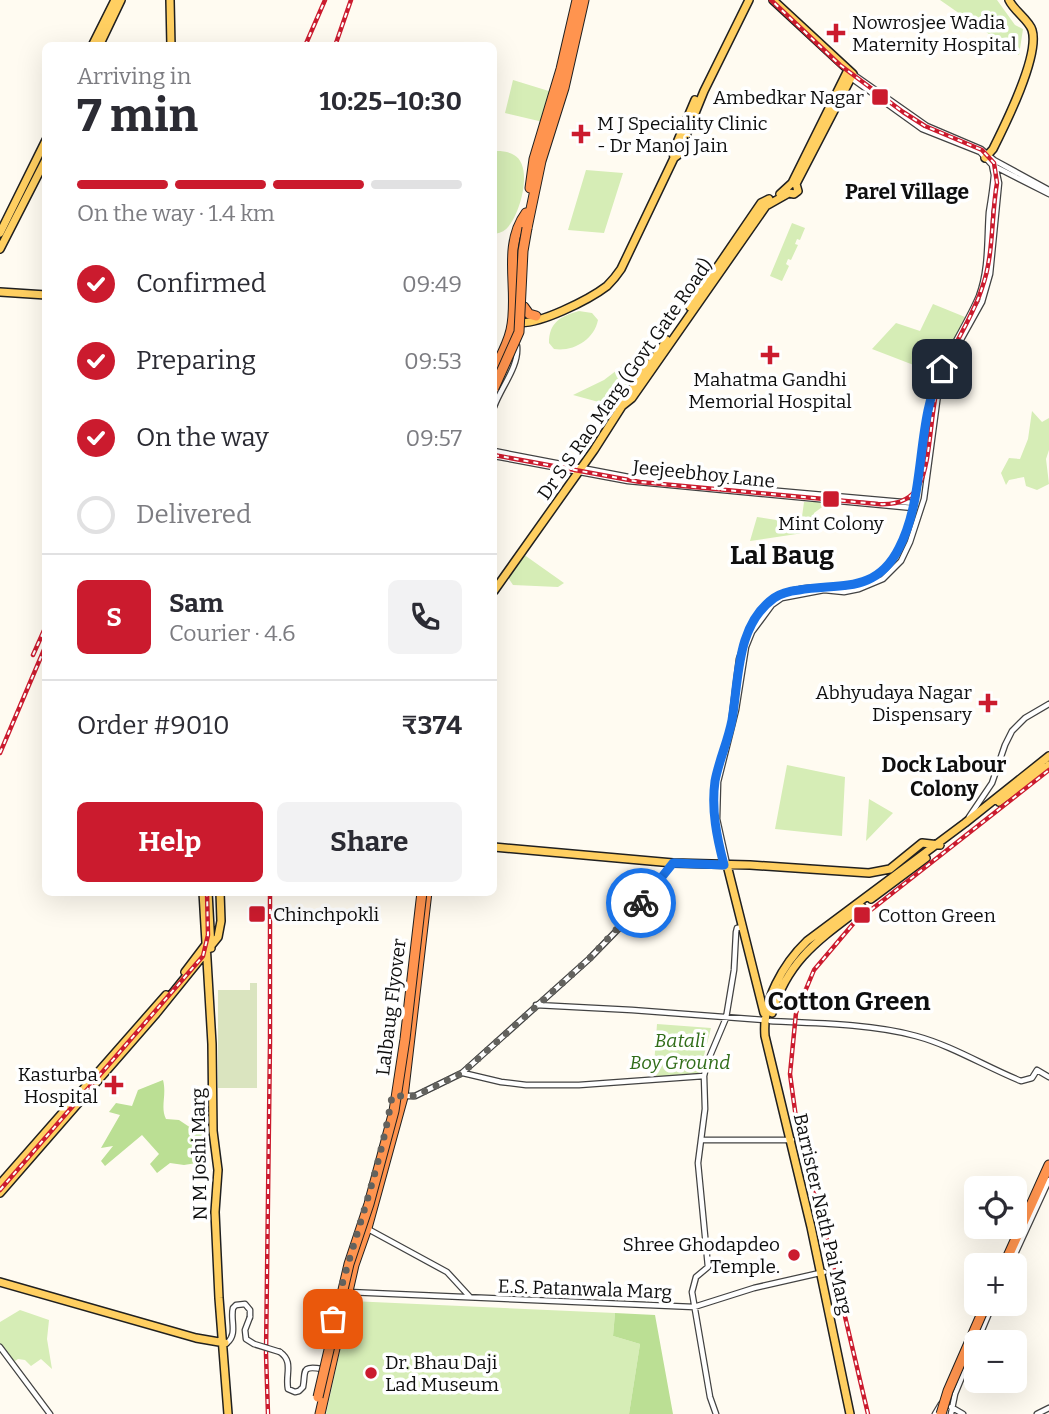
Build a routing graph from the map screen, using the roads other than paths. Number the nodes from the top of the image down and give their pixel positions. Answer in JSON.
{"nodes":[{"id":1,"x":119,"y":0,"type":"edge"},
{"id":2,"x":170,"y":0,"type":"edge"},
{"id":3,"x":577,"y":0,"type":"edge"},
{"id":4,"x":584,"y":0,"type":"edge"},
{"id":5,"x":746,"y":0,"type":"edge"},
{"id":6,"x":1009,"y":0,"type":"edge"},
{"id":7,"x":772,"y":3,"type":"edge"},
{"id":8,"x":99,"y":42,"type":"edge"},
{"id":9,"x":171,"y":42,"type":"edge"},
{"id":10,"x":849,"y":74,"type":"junction"},
{"id":11,"x":42,"y":148,"type":"edge"},
{"id":12,"x":991,"y":161,"type":"junction"},
{"id":13,"x":40,"y":162,"type":"edge"},
{"id":14,"x":1049,"y":192,"type":"edge"},
{"id":15,"x":527,"y":213,"type":"junction"},
{"id":16,"x":0,"y":234,"type":"edge"},
{"id":17,"x":0,"y":242,"type":"edge"},
{"id":18,"x":0,"y":249,"type":"edge"},
{"id":19,"x":0,"y":290,"type":"edge"},
{"id":20,"x":42,"y":293,"type":"edge"},
{"id":21,"x":530,"y":319,"type":"junction"},
{"id":22,"x":512,"y":321,"type":"junction"},
{"id":23,"x":517,"y":346,"type":"junction"},
{"id":24,"x":497,"y":363,"type":"edge"},
{"id":25,"x":944,"y":369,"type":"junction"},
{"id":26,"x":497,"y":380,"type":"edge"},
{"id":27,"x":497,"y":388,"type":"edge"},
{"id":28,"x":497,"y":401,"type":"edge"},
{"id":29,"x":497,"y":452,"type":"edge"},
{"id":30,"x":497,"y":456,"type":"edge"},
{"id":31,"x":578,"y":470,"type":"junction"},
{"id":32,"x":914,"y":505,"type":"junction"},
{"id":33,"x":497,"y":587,"type":"edge"},
{"id":34,"x":824,"y":588,"type":"junction"},
{"id":35,"x":1049,"y":704,"type":"edge"},
{"id":36,"x":1049,"y":755,"type":"edge"},
{"id":37,"x":1049,"y":765,"type":"edge"},
{"id":38,"x":965,"y":823,"type":"junction"},
{"id":39,"x":940,"y":845,"type":"junction"},
{"id":40,"x":497,"y":847,"type":"edge"},
{"id":41,"x":673,"y":863,"type":"junction"},
{"id":42,"x":726,"y":865,"type":"junction"},
{"id":43,"x":204,"y":896,"type":"edge"},
{"id":44,"x":209,"y":896,"type":"edge"},
{"id":45,"x":220,"y":896,"type":"edge"},
{"id":46,"x":422,"y":896,"type":"edge"},
{"id":47,"x":423,"y":896,"type":"edge"},
{"id":48,"x":423,"y":896,"type":"edge"},
{"id":49,"x":220,"y":910,"type":"junction"},
{"id":50,"x":214,"y":922,"type":"junction"},
{"id":51,"x":743,"y":927,"type":"junction"},
{"id":52,"x":212,"y":942,"type":"junction"},
{"id":53,"x":197,"y":965,"type":"junction"},
{"id":54,"x":210,"y":967,"type":"junction"},
{"id":55,"x":175,"y":987,"type":"junction"},
{"id":56,"x":535,"y":1005,"type":"junction"},
{"id":57,"x":726,"y":1018,"type":"junction"},
{"id":58,"x":767,"y":1018,"type":"junction"},
{"id":59,"x":462,"y":1073,"type":"junction"},
{"id":60,"x":704,"y":1076,"type":"junction"},
{"id":61,"x":1049,"y":1077,"type":"edge"},
{"id":62,"x":93,"y":1082,"type":"junction"},
{"id":63,"x":392,"y":1096,"type":"junction"},
{"id":64,"x":403,"y":1097,"type":"junction"},
{"id":65,"x":701,"y":1140,"type":"junction"},
{"id":66,"x":791,"y":1140,"type":"junction"},
{"id":67,"x":1049,"y":1163,"type":"edge"},
{"id":68,"x":1049,"y":1177,"type":"edge"},
{"id":69,"x":0,"y":1184,"type":"edge"},
{"id":70,"x":0,"y":1193,"type":"edge"},
{"id":71,"x":363,"y":1228,"type":"junction"},
{"id":72,"x":1011,"y":1253,"type":"edge"},
{"id":73,"x":1012,"y":1253,"type":"edge"},
{"id":74,"x":822,"y":1272,"type":"junction"},
{"id":75,"x":0,"y":1280,"type":"edge"},
{"id":76,"x":461,"y":1287,"type":"junction"},
{"id":77,"x":344,"y":1291,"type":"junction"},
{"id":78,"x":457,"y":1297,"type":"junction"},
{"id":79,"x":470,"y":1298,"type":"junction"},
{"id":80,"x":694,"y":1307,"type":"junction"},
{"id":81,"x":983,"y":1316,"type":"edge"},
{"id":82,"x":984,"y":1316,"type":"edge"},
{"id":83,"x":227,"y":1339,"type":"junction"},
{"id":84,"x":0,"y":1347,"type":"edge"},
{"id":85,"x":322,"y":1369,"type":"junction"},
{"id":86,"x":964,"y":1373,"type":"edge"},
{"id":87,"x":942,"y":1402,"type":"junction"},
{"id":88,"x":319,"y":1406,"type":"edge"},
{"id":89,"x":1049,"y":1408,"type":"edge"},
{"id":90,"x":946,"y":1413,"type":"edge"},
{"id":91,"x":50,"y":1414,"type":"edge"},
{"id":92,"x":230,"y":1414,"type":"edge"},
{"id":93,"x":716,"y":1414,"type":"edge"},
{"id":94,"x":852,"y":1414,"type":"edge"},
{"id":95,"x":935,"y":1414,"type":"edge"},
{"id":96,"x":962,"y":1414,"type":"edge"},
{"id":97,"x":1037,"y":1414,"type":"edge"}],
"edges":[{"from":1,"to":8,"type":"main road"},
{"from":2,"to":9,"type":"main road"},
{"from":3,"to":15,"type":"highway"},
{"from":4,"to":15,"type":"highway"},
{"from":5,"to":21,"type":"main road"},
{"from":6,"to":12,"type":"main road"},
{"from":7,"to":10,"type":"main road"},
{"from":10,"to":12,"type":"street"},
{"from":10,"to":31,"type":"main road","name":"Dr S S Rao Marg (Govt Gate Road)"},
{"from":11,"to":16,"type":"main road"},
{"from":12,"to":14,"type":"street"},
{"from":12,"to":25,"type":"street"},
{"from":13,"to":16,"type":"main road"},
{"from":13,"to":17,"type":"main road"},
{"from":13,"to":18,"type":"main road"},
{"from":15,"to":21,"type":"highway"},
{"from":15,"to":22,"type":"highway"},
{"from":15,"to":26,"type":"highway","bridge":true},
{"from":19,"to":20,"type":"main road"},
{"from":21,"to":22,"type":"main road"},
{"from":21,"to":23,"type":"highway"},
{"from":22,"to":24,"type":"highway"},
{"from":23,"to":27,"type":"highway"},
{"from":23,"to":28,"type":"street"},
{"from":25,"to":32,"type":"street"},
{"from":25,"to":34,"type":"street"},
{"from":29,"to":31,"type":"street","name":"Jeejeebhoy Lane"},
{"from":30,"to":31,"type":"street","name":"Jeejeebhoy Lane"},
{"from":31,"to":32,"type":"street","name":"Jeejeebhoy Lane"},
{"from":31,"to":33,"type":"main road","name":"Dr S S Rao Marg (Govt Gate Road)"},
{"from":32,"to":34,"type":"street"},
{"from":34,"to":42,"type":"street"},
{"from":35,"to":38,"type":"street"},
{"from":36,"to":38,"type":"main road"},
{"from":37,"to":39,"type":"main road"},
{"from":38,"to":39,"type":"main road"},
{"from":39,"to":42,"type":"main road"},
{"from":39,"to":58,"type":"main road"},
{"from":40,"to":41,"type":"main road"},
{"from":41,"to":42,"type":"main road"},
{"from":41,"to":56,"type":"street"},
{"from":42,"to":51,"type":"main road"},
{"from":43,"to":52,"type":"main road","name":"N M Joshi Marg"},
{"from":44,"to":50,"type":"main road","name":"N M Joshi Marg"},
{"from":45,"to":49,"type":"main road"},
{"from":46,"to":63,"type":"highway"},
{"from":47,"to":64,"type":"highway"},
{"from":48,"to":88,"type":"highway","name":"Lalbaug Flyover","bridge":true},
{"from":49,"to":50,"type":"main road"},
{"from":49,"to":52,"type":"main road"},
{"from":50,"to":52,"type":"main road","name":"N M Joshi Marg"},
{"from":51,"to":57,"type":"street"},
{"from":51,"to":58,"type":"main road"},
{"from":52,"to":53,"type":"main road"},
{"from":52,"to":54,"type":"main road","name":"N M Joshi Marg"},
{"from":52,"to":55,"type":"main road"},
{"from":53,"to":54,"type":"main road"},
{"from":53,"to":55,"type":"main road"},
{"from":54,"to":83,"type":"main road","name":"N M Joshi Marg"},
{"from":55,"to":62,"type":"main road"},
{"from":56,"to":57,"type":"street"},
{"from":56,"to":59,"type":"street"},
{"from":57,"to":58,"type":"street"},
{"from":57,"to":60,"type":"street"},
{"from":58,"to":61,"type":"street"},
{"from":58,"to":66,"type":"main road","name":"Barrister Nath Pai Marg"},
{"from":59,"to":60,"type":"street"},
{"from":59,"to":64,"type":"street"},
{"from":60,"to":65,"type":"street"},
{"from":62,"to":69,"type":"main road"},
{"from":62,"to":70,"type":"main road"},
{"from":63,"to":64,"type":"street"},
{"from":63,"to":71,"type":"highway"},
{"from":64,"to":71,"type":"highway"},
{"from":65,"to":66,"type":"street"},
{"from":65,"to":80,"type":"street"},
{"from":66,"to":74,"type":"main road","name":"Barrister Nath Pai Marg"},
{"from":67,"to":72,"type":"highway"},
{"from":68,"to":73,"type":"highway"},
{"from":71,"to":76,"type":"street"},
{"from":71,"to":77,"type":"highway"},
{"from":74,"to":80,"type":"street","name":"E.S. Patanwala Marg"},
{"from":74,"to":94,"type":"main road","name":"Barrister Nath Pai Marg"},
{"from":75,"to":83,"type":"main road"},
{"from":76,"to":78,"type":"street"},
{"from":76,"to":79,"type":"street"},
{"from":77,"to":78,"type":"street","name":"E.S. Patanwala Marg"},
{"from":77,"to":85,"type":"highway"},
{"from":77,"to":88,"type":"highway"},
{"from":78,"to":79,"type":"street","name":"E.S. Patanwala Marg"},
{"from":79,"to":80,"type":"street","name":"E.S. Patanwala Marg"},
{"from":80,"to":93,"type":"street"},
{"from":81,"to":87,"type":"street"},
{"from":82,"to":90,"type":"highway","bridge":true},
{"from":83,"to":85,"type":"street","bridge":true},
{"from":83,"to":92,"type":"main road","name":"N M Joshi Marg"},
{"from":84,"to":91,"type":"street"},
{"from":85,"to":88,"type":"highway"},
{"from":86,"to":90,"type":"street"},
{"from":87,"to":90,"type":"street"},
{"from":87,"to":90,"type":"street"},
{"from":87,"to":95,"type":"street"},
{"from":89,"to":97,"type":"street"},
{"from":90,"to":96,"type":"street"}]}
